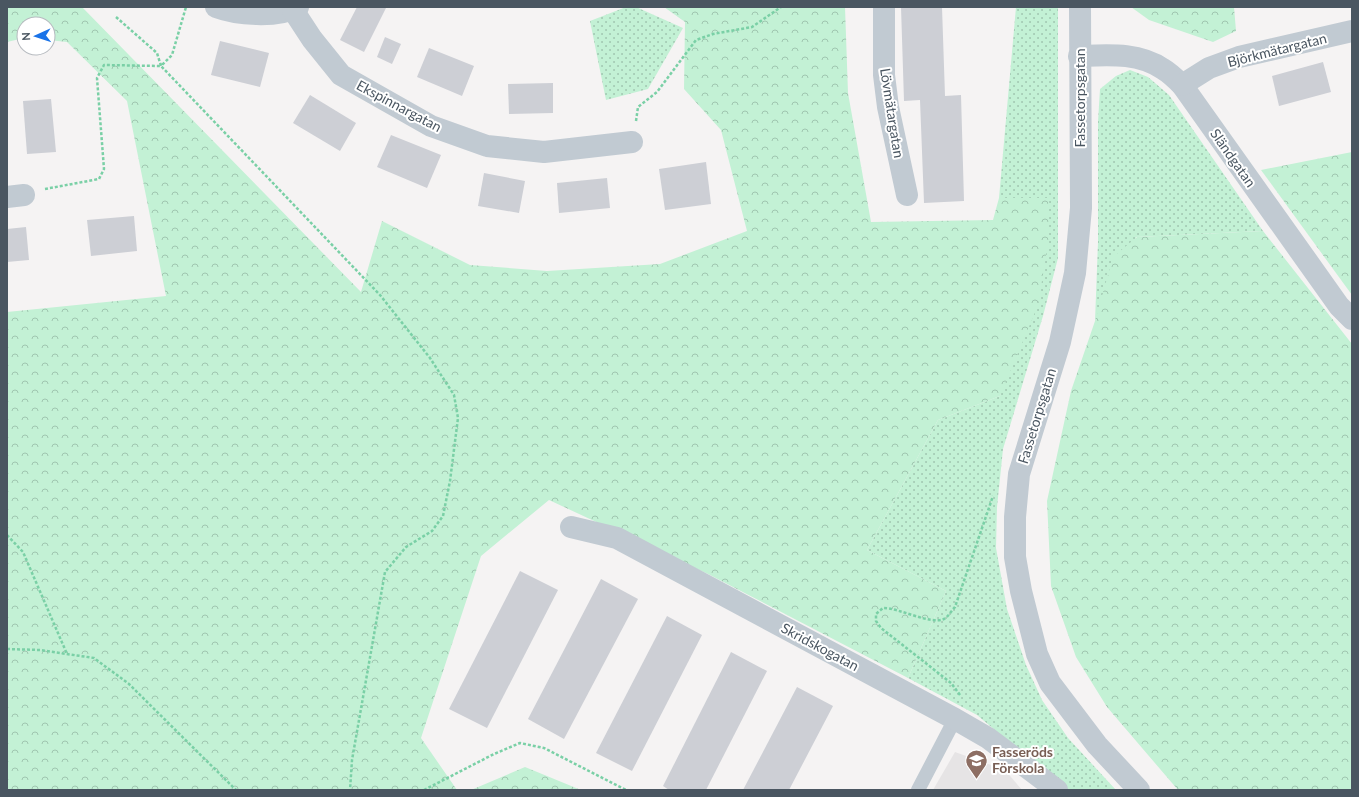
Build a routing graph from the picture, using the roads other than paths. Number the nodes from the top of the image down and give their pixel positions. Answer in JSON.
{"nodes":[{"id":1,"x":216,"y":7,"type":"edge"},
{"id":2,"x":884,"y":7,"type":"edge"},
{"id":3,"x":1080,"y":7,"type":"edge"},
{"id":4,"x":295,"y":8,"type":"edge"},
{"id":5,"x":1352,"y":31,"type":"edge"},
{"id":6,"x":1080,"y":56,"type":"junction"},
{"id":7,"x":1182,"y":85,"type":"junction"},
{"id":8,"x":632,"y":142,"type":"road end"},
{"id":9,"x":907,"y":195,"type":"dead end"},
{"id":10,"x":1352,"y":319,"type":"edge"},
{"id":11,"x":571,"y":527,"type":"dead end"},
{"id":12,"x":956,"y":719,"type":"junction"},
{"id":13,"x":918,"y":790,"type":"edge"},
{"id":14,"x":1057,"y":790,"type":"edge"},
{"id":15,"x":1139,"y":790,"type":"edge"}],
"edges":[{"from":1,"to":4,"type":"street"},
{"from":2,"to":9,"type":"street","name":"Lövmätargatan"},
{"from":3,"to":6,"type":"street","name":"Fassetorpsgatan"},
{"from":4,"to":8,"type":"street","name":"Ekspinnargatan"},
{"from":5,"to":7,"type":"street","name":"Björkmätargatan"},
{"from":6,"to":7,"type":"street","name":"Sländgatan"},
{"from":6,"to":15,"type":"street","name":"Fassetorpsgatan"},
{"from":7,"to":10,"type":"street","name":"Sländgatan"},
{"from":11,"to":12,"type":"street","name":"Skridskogatan"},
{"from":12,"to":13,"type":"lane"},
{"from":12,"to":14,"type":"street","name":"Skridskogatan"}]}
